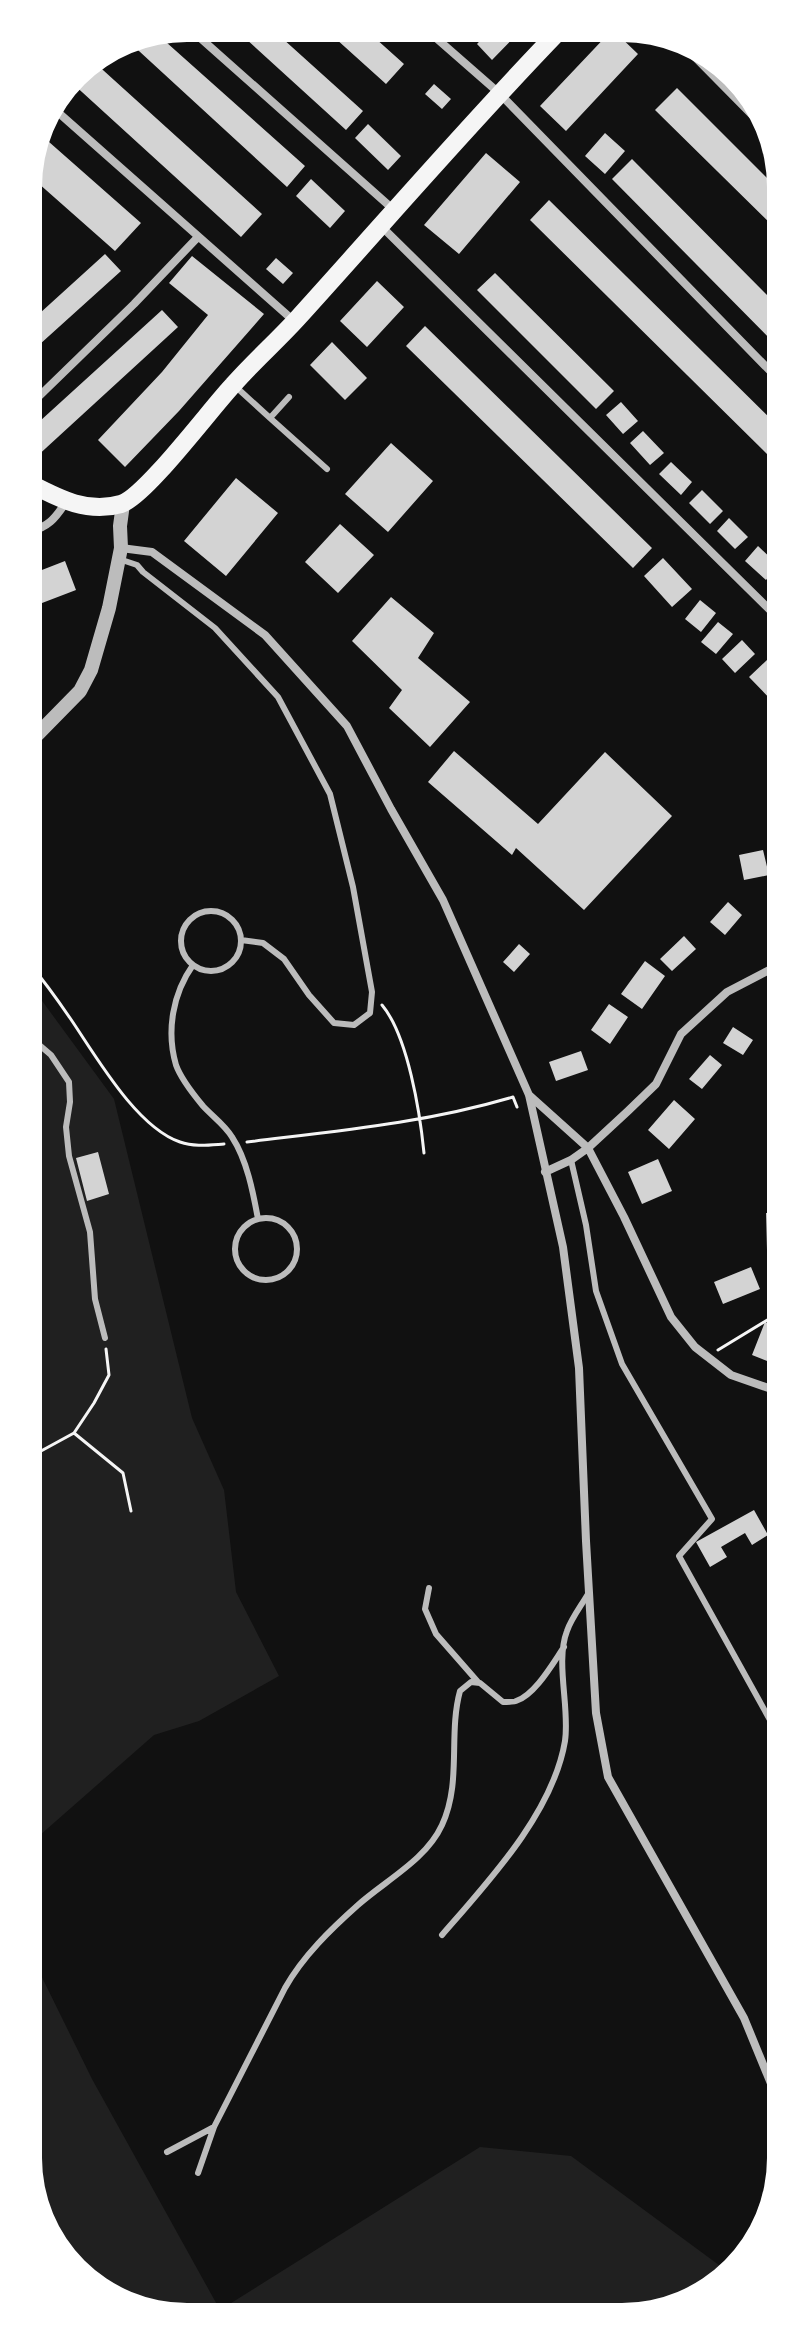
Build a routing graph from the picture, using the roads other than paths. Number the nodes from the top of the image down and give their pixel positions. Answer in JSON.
{"nodes":[{"id":1,"x":205,"y":42,"type":"edge"},
{"id":2,"x":441,"y":42,"type":"edge"},
{"id":3,"x":548,"y":42,"type":"edge"},
{"id":4,"x":707,"y":69,"type":"edge"},
{"id":5,"x":499,"y":93,"type":"junction"},
{"id":6,"x":739,"y":101,"type":"edge"},
{"id":7,"x":61,"y":115,"type":"edge"},
{"id":8,"x":394,"y":210,"type":"junction"},
{"id":9,"x":380,"y":225,"type":"junction"},
{"id":10,"x":197,"y":238,"type":"junction"},
{"id":11,"x":294,"y":322,"type":"junction"},
{"id":12,"x":767,"y":368,"type":"edge"},
{"id":13,"x":233,"y":384,"type":"junction"},
{"id":14,"x":42,"y":393,"type":"edge"},
{"id":15,"x":289,"y":397,"type":"dead end"},
{"id":16,"x":270,"y":418,"type":"junction"},
{"id":17,"x":327,"y":469,"type":"dead end"},
{"id":18,"x":42,"y":490,"type":"edge"},
{"id":19,"x":66,"y":502,"type":"junction"},
{"id":20,"x":123,"y":504,"type":"junction"},
{"id":21,"x":42,"y":529,"type":"edge"},
{"id":22,"x":120,"y":554,"type":"junction"},
{"id":23,"x":767,"y":607,"type":"edge"},
{"id":24,"x":42,"y":730,"type":"edge"},
{"id":25,"x":241,"y":940,"type":"junction"},
{"id":26,"x":193,"y":965,"type":"junction"},
{"id":27,"x":767,"y":971,"type":"edge"},
{"id":28,"x":42,"y":1047,"type":"edge"},
{"id":29,"x":529,"y":1095,"type":"junction"},
{"id":30,"x":588,"y":1148,"type":"junction"},
{"id":31,"x":571,"y":1160,"type":"junction"},
{"id":32,"x":545,"y":1172,"type":"junction"},
{"id":33,"x":258,"y":1219,"type":"junction"},
{"id":34,"x":105,"y":1338,"type":"road end"},
{"id":35,"x":767,"y":1387,"type":"edge"},
{"id":36,"x":429,"y":1588,"type":"dead end"},
{"id":37,"x":589,"y":1591,"type":"junction"},
{"id":38,"x":564,"y":1647,"type":"junction"},
{"id":39,"x":480,"y":1683,"type":"junction"},
{"id":40,"x":767,"y":1715,"type":"edge"},
{"id":41,"x":442,"y":1935,"type":"dead end"},
{"id":42,"x":767,"y":2074,"type":"edge"},
{"id":43,"x":214,"y":2127,"type":"junction"},
{"id":44,"x":167,"y":2152,"type":"dead end"},
{"id":45,"x":198,"y":2173,"type":"dead end"}],
"edges":[{"from":1,"to":8,"type":"street"},
{"from":2,"to":5,"type":"street"},
{"from":3,"to":5,"type":"main road"},
{"from":4,"to":6,"type":"street"},
{"from":5,"to":8,"type":"main road"},
{"from":5,"to":12,"type":"street"},
{"from":7,"to":10,"type":"street"},
{"from":8,"to":9,"type":"main road"},
{"from":9,"to":11,"type":"main road"},
{"from":9,"to":23,"type":"street"},
{"from":10,"to":11,"type":"street"},
{"from":10,"to":14,"type":"street"},
{"from":11,"to":13,"type":"main road"},
{"from":13,"to":16,"type":"lane"},
{"from":13,"to":20,"type":"main road"},
{"from":15,"to":16,"type":"lane"},
{"from":16,"to":17,"type":"lane"},
{"from":18,"to":19,"type":"main road"},
{"from":19,"to":20,"type":"main road"},
{"from":19,"to":21,"type":"street"},
{"from":20,"to":22,"type":"street"},
{"from":22,"to":24,"type":"street"},
{"from":22,"to":25,"type":"lane"},
{"from":22,"to":29,"type":"street"},
{"from":25,"to":26,"type":"lane"},
{"from":25,"to":26,"type":"lane"},
{"from":26,"to":33,"type":"lane"},
{"from":27,"to":30,"type":"street"},
{"from":28,"to":34,"type":"lane"},
{"from":29,"to":30,"type":"street"},
{"from":29,"to":32,"type":"street"},
{"from":30,"to":31,"type":"street"},
{"from":30,"to":35,"type":"street"},
{"from":31,"to":32,"type":"street"},
{"from":31,"to":40,"type":"lane"},
{"from":32,"to":37,"type":"street"},
{"from":33,"to":33,"type":"lane"},
{"from":36,"to":39,"type":"lane"},
{"from":37,"to":38,"type":"lane"},
{"from":37,"to":42,"type":"street"},
{"from":38,"to":39,"type":"lane"},
{"from":38,"to":41,"type":"lane"},
{"from":39,"to":43,"type":"lane"},
{"from":43,"to":44,"type":"lane"},
{"from":43,"to":45,"type":"lane"}]}
